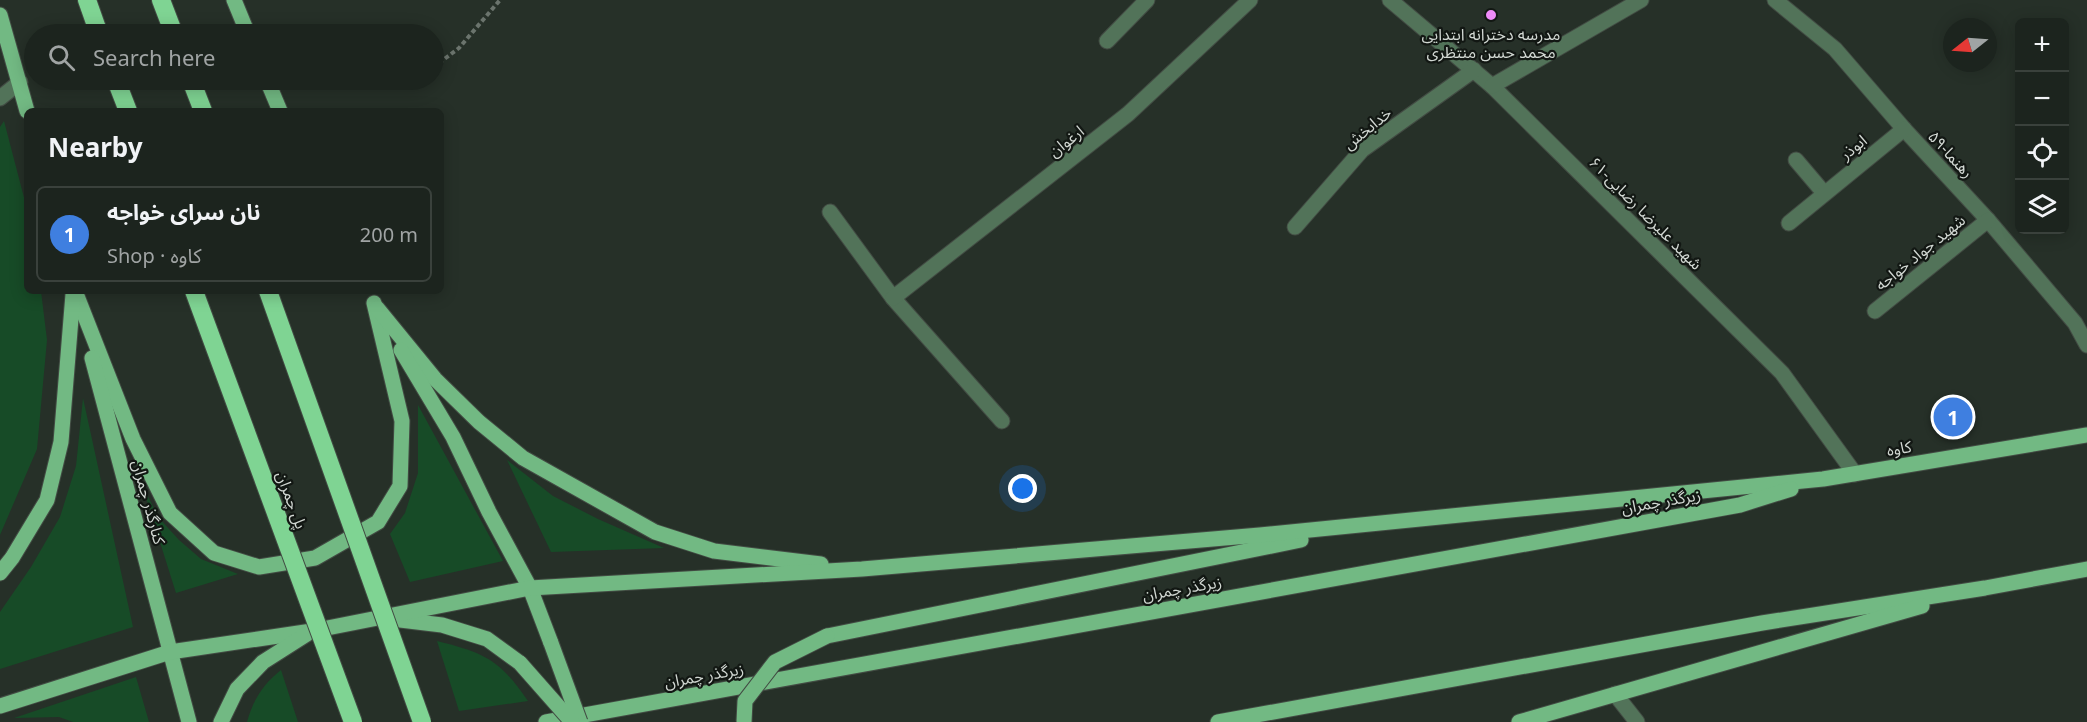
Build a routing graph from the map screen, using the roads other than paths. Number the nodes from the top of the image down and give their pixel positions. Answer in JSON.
{"nodes":[{"id":1,"x":87,"y":0,"type":"edge"},
{"id":2,"x":162,"y":0,"type":"edge"},
{"id":3,"x":234,"y":0,"type":"edge"},
{"id":4,"x":1147,"y":0,"type":"edge"},
{"id":5,"x":1250,"y":0,"type":"edge"},
{"id":6,"x":1390,"y":0,"type":"edge"},
{"id":7,"x":1641,"y":0,"type":"edge"},
{"id":8,"x":1775,"y":0,"type":"edge"},
{"id":9,"x":0,"y":15,"type":"edge"},
{"id":10,"x":95,"y":24,"type":"edge"},
{"id":11,"x":170,"y":24,"type":"edge"},
{"id":12,"x":244,"y":24,"type":"edge"},
{"id":13,"x":1107,"y":41,"type":"dead end"},
{"id":14,"x":1474,"y":70,"type":"junction"},
{"id":15,"x":20,"y":82,"type":"junction"},
{"id":16,"x":1492,"y":86,"type":"junction"},
{"id":17,"x":120,"y":90,"type":"edge"},
{"id":18,"x":195,"y":90,"type":"edge"},
{"id":19,"x":271,"y":90,"type":"edge"},
{"id":20,"x":0,"y":98,"type":"edge"},
{"id":21,"x":26,"y":108,"type":"edge"},
{"id":22,"x":127,"y":108,"type":"edge"},
{"id":23,"x":202,"y":108,"type":"edge"},
{"id":24,"x":279,"y":108,"type":"edge"},
{"id":25,"x":1904,"y":129,"type":"junction"},
{"id":26,"x":1796,"y":160,"type":"dead end"},
{"id":27,"x":1824,"y":193,"type":"junction"},
{"id":28,"x":830,"y":212,"type":"dead end"},
{"id":29,"x":1988,"y":220,"type":"junction"},
{"id":30,"x":1789,"y":223,"type":"dead end"},
{"id":31,"x":1295,"y":227,"type":"dead end"},
{"id":32,"x":74,"y":294,"type":"edge"},
{"id":33,"x":75,"y":294,"type":"edge"},
{"id":34,"x":75,"y":294,"type":"edge"},
{"id":35,"x":195,"y":294,"type":"edge"},
{"id":36,"x":269,"y":294,"type":"edge"},
{"id":37,"x":371,"y":297,"type":"edge"},
{"id":38,"x":893,"y":298,"type":"junction"},
{"id":39,"x":1875,"y":311,"type":"dead end"},
{"id":40,"x":2087,"y":345,"type":"edge"},
{"id":41,"x":1002,"y":421,"type":"dead end"},
{"id":42,"x":2087,"y":435,"type":"edge"},
{"id":43,"x":1854,"y":474,"type":"junction"},
{"id":44,"x":1823,"y":479,"type":"junction"},
{"id":45,"x":1381,"y":523,"type":"junction"},
{"id":46,"x":862,"y":569,"type":"junction"},
{"id":47,"x":2087,"y":569,"type":"edge"},
{"id":48,"x":0,"y":573,"type":"edge"},
{"id":49,"x":530,"y":588,"type":"junction"},
{"id":50,"x":1985,"y":588,"type":"junction"},
{"id":51,"x":378,"y":618,"type":"junction"},
{"id":52,"x":312,"y":631,"type":"junction"},
{"id":53,"x":170,"y":652,"type":"junction"},
{"id":54,"x":1615,"y":694,"type":"junction"},
{"id":55,"x":0,"y":706,"type":"edge"},
{"id":56,"x":189,"y":722,"type":"edge"},
{"id":57,"x":221,"y":722,"type":"edge"},
{"id":58,"x":353,"y":722,"type":"edge"},
{"id":59,"x":423,"y":722,"type":"edge"},
{"id":60,"x":546,"y":722,"type":"edge"},
{"id":61,"x":572,"y":722,"type":"edge"},
{"id":62,"x":580,"y":722,"type":"edge"},
{"id":63,"x":744,"y":722,"type":"edge"},
{"id":64,"x":1218,"y":722,"type":"edge"},
{"id":65,"x":1519,"y":722,"type":"edge"},
{"id":66,"x":1637,"y":722,"type":"edge"}],
"edges":[{"from":1,"to":10,"type":"highway"},
{"from":2,"to":11,"type":"highway"},
{"from":3,"to":12,"type":"main road"},
{"from":4,"to":13,"type":"street"},
{"from":5,"to":38,"type":"street","name":"ارغوان"},
{"from":6,"to":14,"type":"street","name":"۶۱-شهید علیرضا رضایی"},
{"from":7,"to":16,"type":"street"},
{"from":8,"to":25,"type":"street","name":"۵۹-رهنما"},
{"from":9,"to":15,"type":"main road"},
{"from":14,"to":16,"type":"street","name":"۶۱-شهید علیرضا رضایی"},
{"from":14,"to":31,"type":"street","name":"خدابخش"},
{"from":15,"to":20,"type":"street"},
{"from":15,"to":21,"type":"main road"},
{"from":16,"to":43,"type":"street","name":"۶۱-شهید علیرضا رضایی"},
{"from":17,"to":22,"type":"highway"},
{"from":18,"to":23,"type":"highway"},
{"from":19,"to":24,"type":"main road"},
{"from":25,"to":27,"type":"street","name":"ابوذر"},
{"from":25,"to":29,"type":"street","name":"۵۹-رهنما"},
{"from":26,"to":27,"type":"street"},
{"from":27,"to":30,"type":"street","name":"ابوذر"},
{"from":28,"to":38,"type":"street"},
{"from":29,"to":39,"type":"street","name":"شهید جواد خواجه"},
{"from":29,"to":40,"type":"street","name":"۵۹-رهنما"},
{"from":32,"to":48,"type":"main road"},
{"from":33,"to":37,"type":"main road"},
{"from":34,"to":53,"type":"main road","name":"کنارگذر چمران"},
{"from":35,"to":58,"type":"highway","name":"پل چمران","bridge":true},
{"from":36,"to":59,"type":"highway","bridge":true},
{"from":37,"to":46,"type":"main road"},
{"from":37,"to":49,"type":"main road"},
{"from":38,"to":41,"type":"street"},
{"from":42,"to":43,"type":"main road","name":"کاوه"},
{"from":43,"to":44,"type":"main road","name":"کاوه"},
{"from":44,"to":45,"type":"main road"},
{"from":44,"to":60,"type":"main road","name":"زیرگذر چمران"},
{"from":45,"to":46,"type":"main road"},
{"from":45,"to":63,"type":"main road","bridge":true},
{"from":46,"to":49,"type":"main road"},
{"from":47,"to":50,"type":"main road"},
{"from":49,"to":51,"type":"main road"},
{"from":49,"to":62,"type":"main road","bridge":true},
{"from":50,"to":54,"type":"main road"},
{"from":50,"to":64,"type":"main road"},
{"from":51,"to":52,"type":"main road"},
{"from":51,"to":61,"type":"main road","bridge":true},
{"from":52,"to":53,"type":"main road"},
{"from":52,"to":57,"type":"main road"},
{"from":53,"to":55,"type":"main road"},
{"from":53,"to":56,"type":"main road","name":"کنارگذر چمران"},
{"from":54,"to":65,"type":"main road"},
{"from":54,"to":66,"type":"street"}]}
